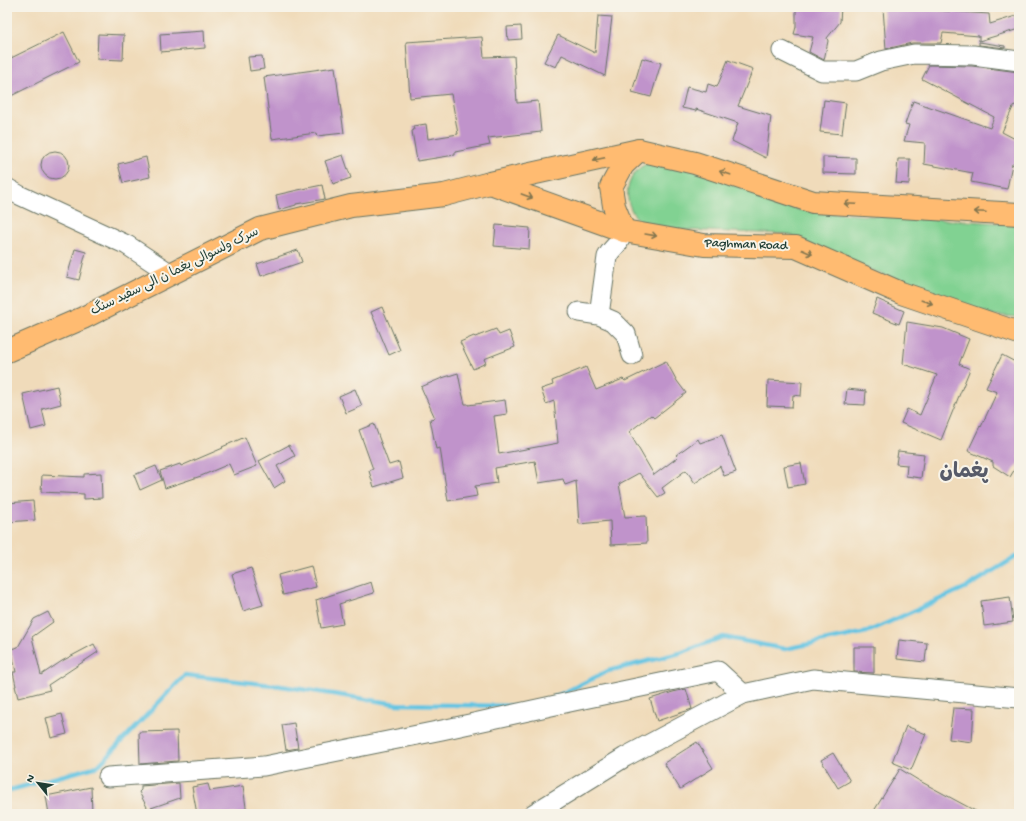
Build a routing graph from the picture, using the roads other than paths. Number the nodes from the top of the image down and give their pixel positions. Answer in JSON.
{"nodes":[{"id":1,"x":782,"y":51,"type":"dead end"},
{"id":2,"x":1019,"y":61,"type":"edge"},
{"id":3,"x":639,"y":150,"type":"junction"},
{"id":4,"x":490,"y":183,"type":"junction"},
{"id":5,"x":7,"y":188,"type":"edge"},
{"id":6,"x":1019,"y":214,"type":"edge"},
{"id":7,"x":624,"y":231,"type":"junction"},
{"id":8,"x":170,"y":274,"type":"junction"},
{"id":9,"x":579,"y":312,"type":"dead end"},
{"id":10,"x":599,"y":315,"type":"junction"},
{"id":11,"x":1019,"y":332,"type":"edge"},
{"id":12,"x":7,"y":351,"type":"edge"},
{"id":13,"x":632,"y":356,"type":"dead end"},
{"id":14,"x":743,"y":694,"type":"junction"},
{"id":15,"x":1019,"y":698,"type":"edge"},
{"id":16,"x":108,"y":778,"type":"dead end"},
{"id":17,"x":533,"y":814,"type":"edge"}],
"edges":[{"from":1,"to":2,"type":"street"},
{"from":3,"to":4,"type":"main road","name":"سرک ولسوالی پغما ن الی سفید سنگ","one_way":true},
{"from":6,"to":3,"type":"main road","one_way":true},
{"from":3,"to":7,"type":"main road"},
{"from":4,"to":7,"type":"main road","name":"Paghman Road","one_way":true},
{"from":4,"to":8,"type":"main road","name":"سرک ولسوالی پغما ن الی سفید سنگ"},
{"from":5,"to":8,"type":"street"},
{"from":7,"to":10,"type":"street"},
{"from":7,"to":11,"type":"main road","name":"Paghman Road","one_way":true},
{"from":8,"to":12,"type":"main road","name":"سرک ولسوالی پغما ن الی سفید سنگ"},
{"from":9,"to":10,"type":"street"},
{"from":10,"to":13,"type":"street"},
{"from":14,"to":15,"type":"street"},
{"from":14,"to":16,"type":"street"},
{"from":14,"to":17,"type":"street"}]}
